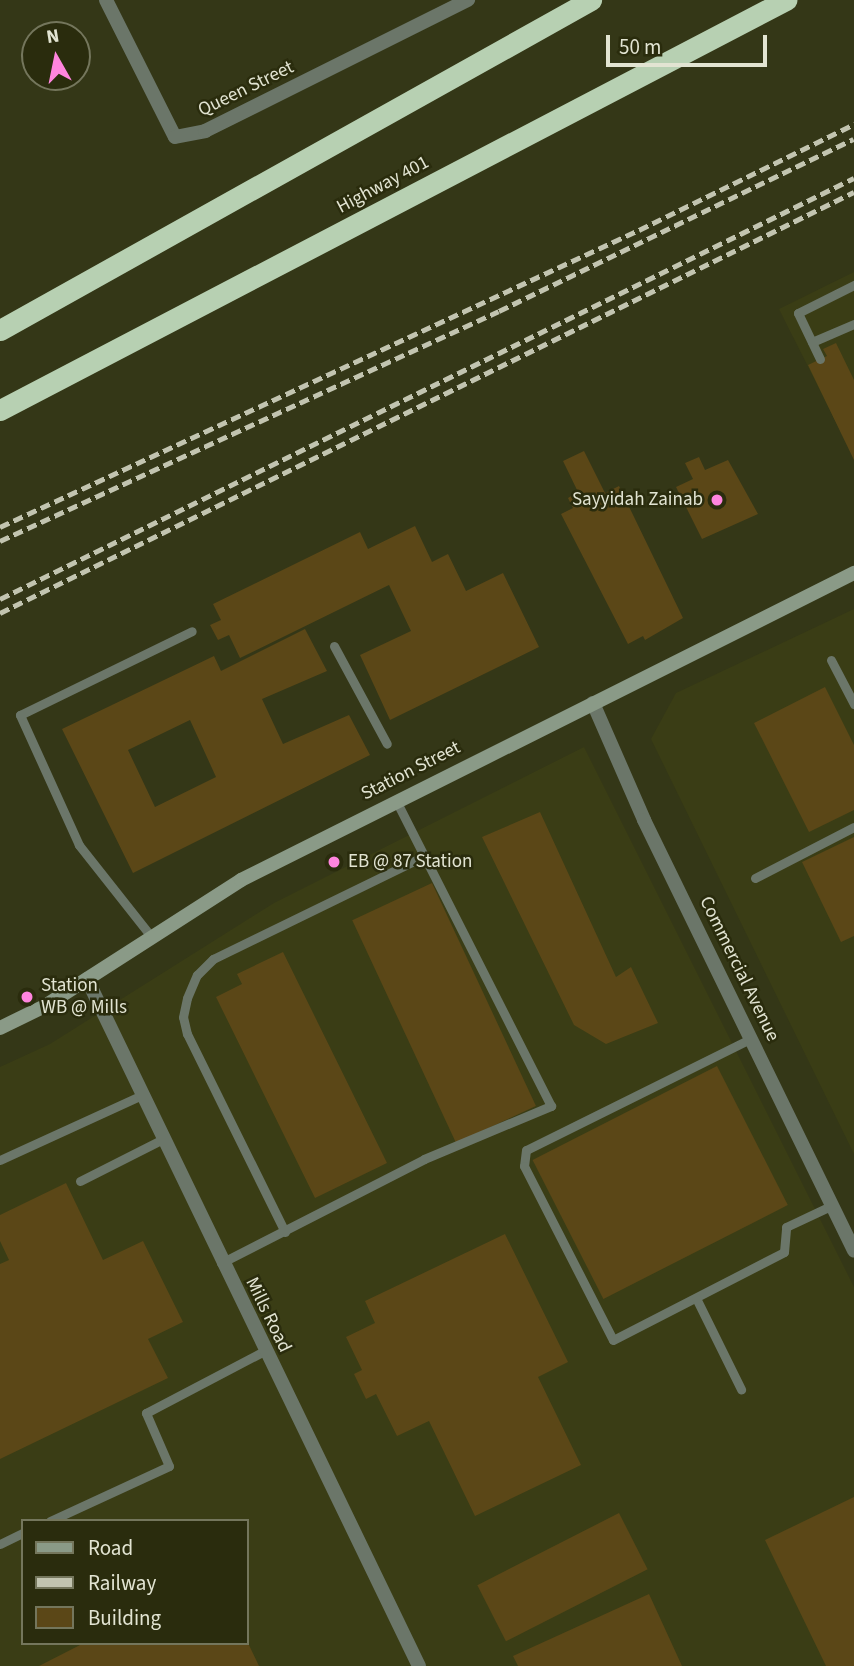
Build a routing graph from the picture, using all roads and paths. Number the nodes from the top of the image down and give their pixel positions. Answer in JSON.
{"nodes":[{"id":1,"x":106,"y":0,"type":"edge"},
{"id":2,"x":468,"y":0,"type":"edge"},
{"id":3,"x":591,"y":0,"type":"edge"},
{"id":4,"x":786,"y":0,"type":"edge"},
{"id":5,"x":854,"y":285,"type":"edge"},
{"id":6,"x":854,"y":324,"type":"edge"},
{"id":7,"x":0,"y":330,"type":"edge"},
{"id":8,"x":812,"y":342,"type":"junction"},
{"id":9,"x":820,"y":359,"type":"dead end"},
{"id":10,"x":0,"y":410,"type":"edge"},
{"id":11,"x":854,"y":573,"type":"edge"},
{"id":12,"x":192,"y":631,"type":"dead end"},
{"id":13,"x":334,"y":646,"type":"dead end"},
{"id":14,"x":831,"y":660,"type":"dead end"},
{"id":15,"x":593,"y":703,"type":"junction"},
{"id":16,"x":854,"y":704,"type":"edge"},
{"id":17,"x":387,"y":744,"type":"dead end"},
{"id":18,"x":396,"y":800,"type":"junction"},
{"id":19,"x":854,"y":827,"type":"edge"},
{"id":20,"x":424,"y":856,"type":"junction"},
{"id":21,"x":755,"y":878,"type":"dead end"},
{"id":22,"x":150,"y":935,"type":"junction"},
{"id":23,"x":87,"y":979,"type":"junction"},
{"id":24,"x":0,"y":1028,"type":"edge"},
{"id":25,"x":752,"y":1038,"type":"junction"},
{"id":26,"x":144,"y":1094,"type":"junction"},
{"id":27,"x":163,"y":1139,"type":"junction"},
{"id":28,"x":0,"y":1160,"type":"edge"},
{"id":29,"x":80,"y":1181,"type":"dead end"},
{"id":30,"x":833,"y":1205,"type":"junction"},
{"id":31,"x":285,"y":1231,"type":"junction"},
{"id":32,"x":854,"y":1251,"type":"edge"},
{"id":33,"x":221,"y":1263,"type":"junction"},
{"id":34,"x":696,"y":1298,"type":"junction"},
{"id":35,"x":264,"y":1351,"type":"junction"},
{"id":36,"x":741,"y":1390,"type":"dead end"},
{"id":37,"x":54,"y":1519,"type":"edge"},
{"id":38,"x":21,"y":1534,"type":"edge"},
{"id":39,"x":0,"y":1544,"type":"edge"},
{"id":40,"x":419,"y":1666,"type":"edge"}],
"edges":[{"from":1,"to":2,"type":"street","name":"Queen Street"},
{"from":3,"to":7,"type":"highway"},
{"from":4,"to":10,"type":"highway","name":"Highway 401"},
{"from":5,"to":8,"type":"lane"},
{"from":6,"to":8,"type":"lane"},
{"from":8,"to":9,"type":"lane"},
{"from":11,"to":15,"type":"street","name":"Station Street"},
{"from":12,"to":22,"type":"lane"},
{"from":13,"to":17,"type":"lane"},
{"from":14,"to":16,"type":"lane"},
{"from":15,"to":18,"type":"street","name":"Station Street"},
{"from":15,"to":25,"type":"street","name":"Commercial Avenue"},
{"from":18,"to":20,"type":"lane"},
{"from":18,"to":22,"type":"street","name":"Station Street"},
{"from":19,"to":21,"type":"lane"},
{"from":20,"to":31,"type":"lane"},
{"from":20,"to":31,"type":"lane"},
{"from":22,"to":23,"type":"street","name":"Station Street"},
{"from":23,"to":24,"type":"street","name":"Station Street"},
{"from":23,"to":26,"type":"street","name":"Mills Road"},
{"from":25,"to":30,"type":"street","name":"Commercial Avenue"},
{"from":25,"to":34,"type":"lane"},
{"from":26,"to":27,"type":"street","name":"Mills Road"},
{"from":26,"to":28,"type":"lane"},
{"from":27,"to":29,"type":"lane"},
{"from":27,"to":33,"type":"street","name":"Mills Road"},
{"from":30,"to":32,"type":"street","name":"Commercial Avenue"},
{"from":30,"to":34,"type":"lane"},
{"from":31,"to":33,"type":"lane"},
{"from":33,"to":35,"type":"street","name":"Mills Road"},
{"from":34,"to":36,"type":"lane"},
{"from":35,"to":37,"type":"lane"},
{"from":35,"to":40,"type":"street","name":"Mills Road"},
{"from":38,"to":39,"type":"lane"}]}
